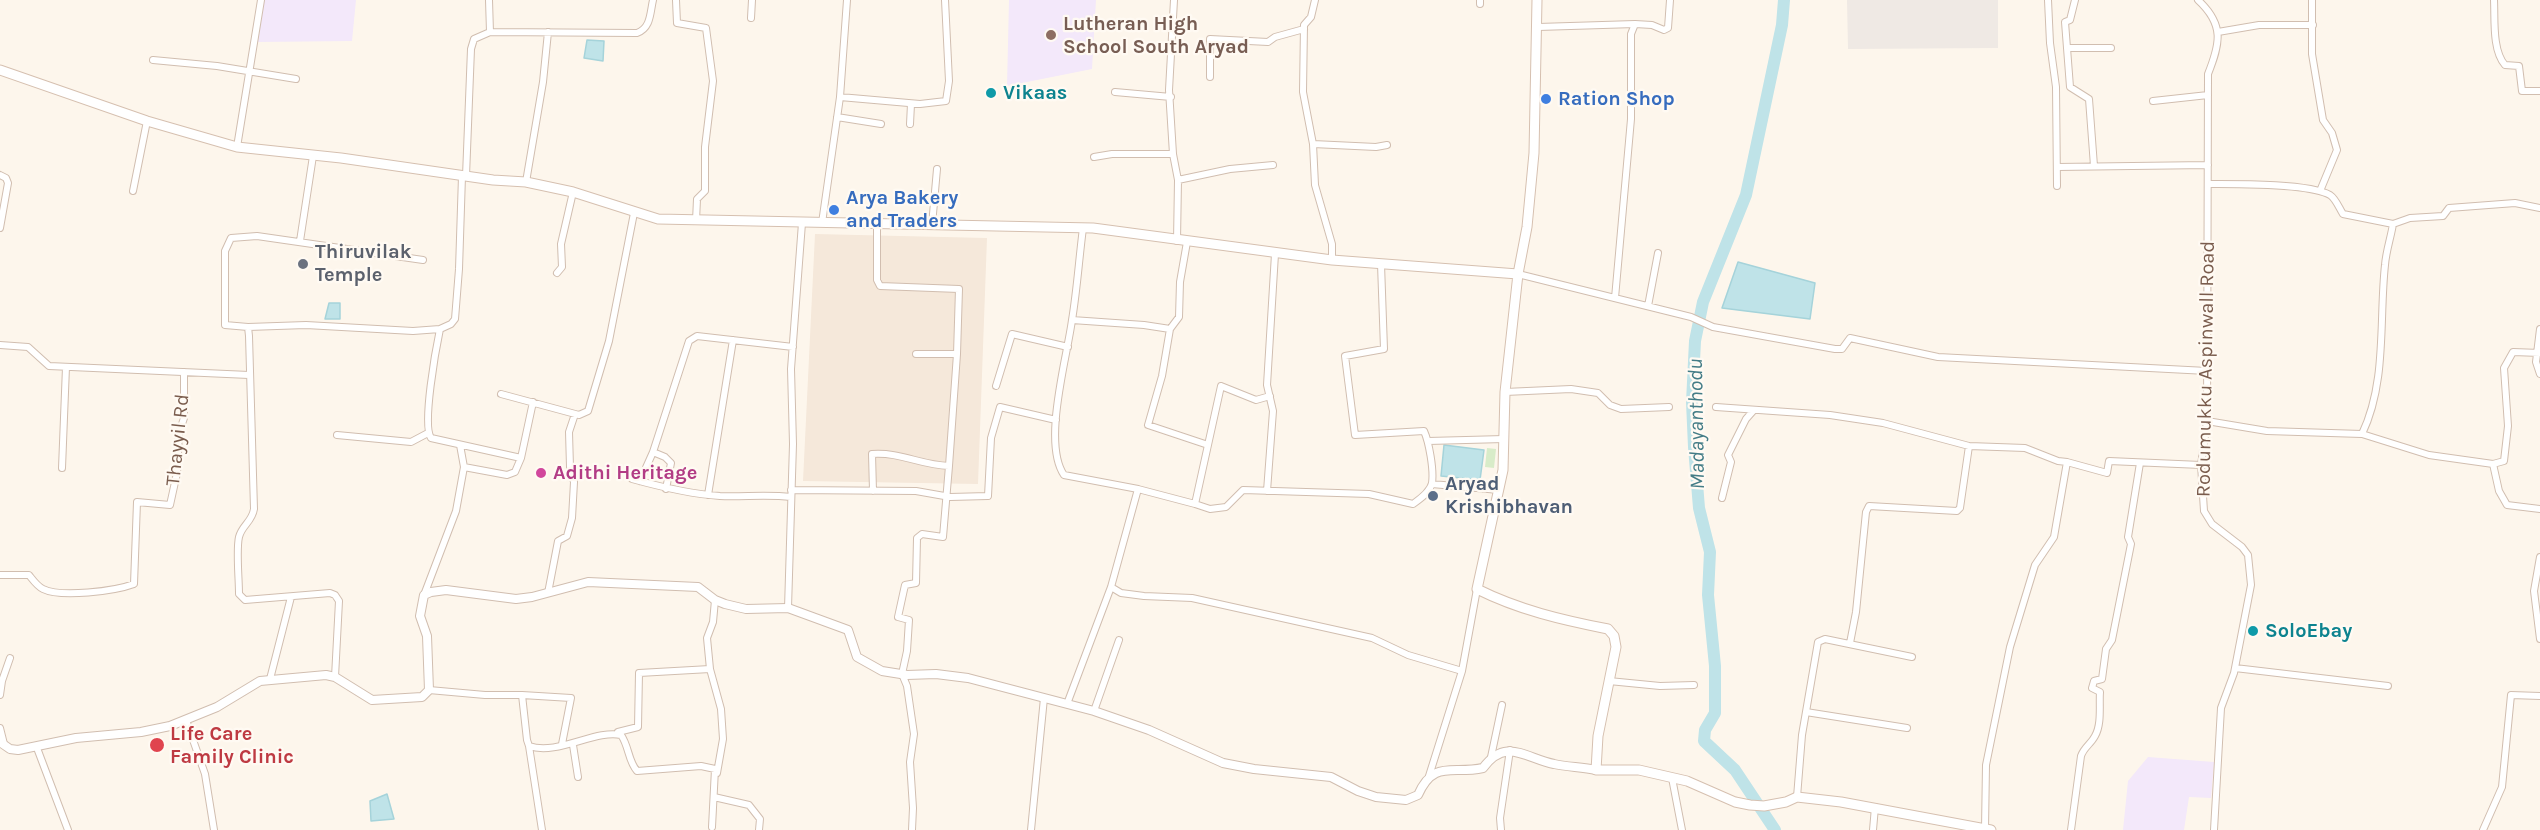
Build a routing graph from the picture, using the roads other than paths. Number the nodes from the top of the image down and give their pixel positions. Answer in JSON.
{"nodes":[{"id":1,"x":261,"y":0,"type":"edge"},
{"id":2,"x":489,"y":0,"type":"edge"},
{"id":3,"x":653,"y":0,"type":"edge"},
{"id":4,"x":676,"y":0,"type":"edge"},
{"id":5,"x":752,"y":0,"type":"edge"},
{"id":6,"x":847,"y":0,"type":"edge"},
{"id":7,"x":945,"y":0,"type":"edge"},
{"id":8,"x":1174,"y":0,"type":"edge"},
{"id":9,"x":1315,"y":0,"type":"edge"},
{"id":10,"x":1537,"y":0,"type":"edge"},
{"id":11,"x":1671,"y":0,"type":"edge"},
{"id":12,"x":2048,"y":0,"type":"edge"},
{"id":13,"x":2075,"y":0,"type":"edge"},
{"id":14,"x":2199,"y":0,"type":"edge"},
{"id":15,"x":2312,"y":0,"type":"edge"},
{"id":16,"x":2494,"y":0,"type":"edge"},
{"id":17,"x":751,"y":18,"type":"dead end"},
{"id":18,"x":1635,"y":24,"type":"junction"},
{"id":19,"x":2313,"y":25,"type":"junction"},
{"id":20,"x":1538,"y":27,"type":"junction"},
{"id":21,"x":1304,"y":29,"type":"junction"},
{"id":22,"x":490,"y":32,"type":"junction"},
{"id":23,"x":548,"y":32,"type":"junction"},
{"id":24,"x":2218,"y":32,"type":"junction"},
{"id":25,"x":2067,"y":48,"type":"junction"},
{"id":26,"x":2111,"y":48,"type":"dead end"},
{"id":27,"x":153,"y":60,"type":"dead end"},
{"id":28,"x":0,"y":70,"type":"edge"},
{"id":29,"x":248,"y":72,"type":"junction"},
{"id":30,"x":1210,"y":78,"type":"dead end"},
{"id":31,"x":296,"y":79,"type":"dead end"},
{"id":32,"x":2540,"y":90,"type":"edge"},
{"id":33,"x":1115,"y":92,"type":"dead end"},
{"id":34,"x":2208,"y":94,"type":"junction"},
{"id":35,"x":840,"y":97,"type":"junction"},
{"id":36,"x":1171,"y":97,"type":"junction"},
{"id":37,"x":2153,"y":101,"type":"dead end"},
{"id":38,"x":911,"y":104,"type":"junction"},
{"id":39,"x":837,"y":117,"type":"junction"},
{"id":40,"x":147,"y":121,"type":"junction"},
{"id":41,"x":881,"y":124,"type":"dead end"},
{"id":42,"x":910,"y":124,"type":"dead end"},
{"id":43,"x":1313,"y":144,"type":"junction"},
{"id":44,"x":1386,"y":145,"type":"dead end"},
{"id":45,"x":237,"y":147,"type":"junction"},
{"id":46,"x":1173,"y":154,"type":"junction"},
{"id":47,"x":313,"y":156,"type":"junction"},
{"id":48,"x":1094,"y":158,"type":"dead end"},
{"id":49,"x":1273,"y":165,"type":"dead end"},
{"id":50,"x":2208,"y":165,"type":"junction"},
{"id":51,"x":2094,"y":166,"type":"junction"},
{"id":52,"x":2057,"y":167,"type":"junction"},
{"id":53,"x":937,"y":169,"type":"dead end"},
{"id":54,"x":0,"y":174,"type":"edge"},
{"id":55,"x":464,"y":176,"type":"junction"},
{"id":56,"x":1178,"y":180,"type":"junction"},
{"id":57,"x":526,"y":182,"type":"junction"},
{"id":58,"x":2208,"y":184,"type":"junction"},
{"id":59,"x":2057,"y":186,"type":"dead end"},
{"id":60,"x":133,"y":191,"type":"dead end"},
{"id":61,"x":2320,"y":191,"type":"junction"},
{"id":62,"x":573,"y":192,"type":"junction"},
{"id":63,"x":2540,"y":208,"type":"edge"},
{"id":64,"x":634,"y":213,"type":"junction"},
{"id":65,"x":696,"y":221,"type":"junction"},
{"id":66,"x":802,"y":223,"type":"junction"},
{"id":67,"x":822,"y":223,"type":"junction"},
{"id":68,"x":877,"y":224,"type":"junction"},
{"id":69,"x":2393,"y":224,"type":"junction"},
{"id":70,"x":932,"y":225,"type":"junction"},
{"id":71,"x":0,"y":228,"type":"edge"},
{"id":72,"x":1083,"y":228,"type":"junction"},
{"id":73,"x":300,"y":241,"type":"junction"},
{"id":74,"x":1182,"y":242,"type":"junction"},
{"id":75,"x":1658,"y":253,"type":"dead end"},
{"id":76,"x":1275,"y":254,"type":"junction"},
{"id":77,"x":423,"y":260,"type":"dead end"},
{"id":78,"x":1332,"y":260,"type":"junction"},
{"id":79,"x":1381,"y":264,"type":"junction"},
{"id":80,"x":557,"y":273,"type":"dead end"},
{"id":81,"x":1518,"y":274,"type":"junction"},
{"id":82,"x":1615,"y":298,"type":"junction"},
{"id":83,"x":1648,"y":306,"type":"junction"},
{"id":84,"x":1072,"y":320,"type":"junction"},
{"id":85,"x":248,"y":327,"type":"junction"},
{"id":86,"x":440,"y":329,"type":"junction"},
{"id":87,"x":1170,"y":329,"type":"junction"},
{"id":88,"x":2540,"y":329,"type":"edge"},
{"id":89,"x":733,"y":340,"type":"junction"},
{"id":90,"x":0,"y":345,"type":"edge"},
{"id":91,"x":793,"y":347,"type":"junction"},
{"id":92,"x":1068,"y":347,"type":"junction"},
{"id":93,"x":2539,"y":353,"type":"edge"},
{"id":94,"x":916,"y":354,"type":"dead end"},
{"id":95,"x":957,"y":354,"type":"junction"},
{"id":96,"x":66,"y":367,"type":"junction"},
{"id":97,"x":2207,"y":371,"type":"junction"},
{"id":98,"x":184,"y":372,"type":"junction"},
{"id":99,"x":2540,"y":374,"type":"edge"},
{"id":100,"x":249,"y":375,"type":"junction"},
{"id":101,"x":996,"y":386,"type":"dead end"},
{"id":102,"x":1505,"y":392,"type":"junction"},
{"id":103,"x":501,"y":394,"type":"dead end"},
{"id":104,"x":1270,"y":396,"type":"junction"},
{"id":105,"x":533,"y":402,"type":"junction"},
{"id":106,"x":1669,"y":407,"type":"dead end"},
{"id":107,"x":1716,"y":407,"type":"dead end"},
{"id":108,"x":1754,"y":410,"type":"junction"},
{"id":109,"x":575,"y":414,"type":"junction"},
{"id":110,"x":1056,"y":420,"type":"junction"},
{"id":111,"x":2207,"y":421,"type":"junction"},
{"id":112,"x":428,"y":433,"type":"junction"},
{"id":113,"x":2362,"y":434,"type":"junction"},
{"id":114,"x":337,"y":435,"type":"dead end"},
{"id":115,"x":1504,"y":439,"type":"junction"},
{"id":116,"x":1428,"y":441,"type":"junction"},
{"id":117,"x":460,"y":445,"type":"junction"},
{"id":118,"x":1208,"y":445,"type":"junction"},
{"id":119,"x":1969,"y":446,"type":"junction"},
{"id":120,"x":653,"y":452,"type":"junction"},
{"id":121,"x":521,"y":458,"type":"junction"},
{"id":122,"x":2067,"y":462,"type":"junction"},
{"id":123,"x":2140,"y":463,"type":"junction"},
{"id":124,"x":2493,"y":464,"type":"junction"},
{"id":125,"x":2201,"y":465,"type":"junction"},
{"id":126,"x":949,"y":466,"type":"junction"},
{"id":127,"x":464,"y":467,"type":"junction"},
{"id":128,"x":62,"y":468,"type":"dead end"},
{"id":129,"x":632,"y":479,"type":"dead end"},
{"id":130,"x":640,"y":481,"type":"junction"},
{"id":131,"x":1432,"y":484,"type":"junction"},
{"id":132,"x":666,"y":489,"type":"junction"},
{"id":133,"x":1138,"y":489,"type":"junction"},
{"id":134,"x":1499,"y":490,"type":"junction"},
{"id":135,"x":873,"y":491,"type":"junction"},
{"id":136,"x":1267,"y":491,"type":"junction"},
{"id":137,"x":791,"y":493,"type":"junction"},
{"id":138,"x":708,"y":495,"type":"junction"},
{"id":139,"x":945,"y":496,"type":"junction"},
{"id":140,"x":1722,"y":498,"type":"dead end"},
{"id":141,"x":1195,"y":504,"type":"junction"},
{"id":142,"x":2540,"y":509,"type":"edge"},
{"id":143,"x":2540,"y":557,"type":"edge"},
{"id":144,"x":0,"y":575,"type":"edge"},
{"id":145,"x":1111,"y":587,"type":"junction"},
{"id":146,"x":1477,"y":590,"type":"junction"},
{"id":147,"x":548,"y":593,"type":"junction"},
{"id":148,"x":424,"y":595,"type":"junction"},
{"id":149,"x":291,"y":597,"type":"junction"},
{"id":150,"x":715,"y":600,"type":"junction"},
{"id":151,"x":788,"y":608,"type":"junction"},
{"id":152,"x":2540,"y":639,"type":"edge"},
{"id":153,"x":1119,"y":640,"type":"dead end"},
{"id":154,"x":1850,"y":643,"type":"junction"},
{"id":155,"x":1912,"y":657,"type":"dead end"},
{"id":156,"x":10,"y":658,"type":"dead end"},
{"id":157,"x":2235,"y":668,"type":"junction"},
{"id":158,"x":710,"y":669,"type":"junction"},
{"id":159,"x":1462,"y":671,"type":"junction"},
{"id":160,"x":902,"y":674,"type":"junction"},
{"id":161,"x":335,"y":677,"type":"junction"},
{"id":162,"x":270,"y":679,"type":"junction"},
{"id":163,"x":1609,"y":681,"type":"junction"},
{"id":164,"x":1694,"y":685,"type":"dead end"},
{"id":165,"x":2388,"y":686,"type":"dead end"},
{"id":166,"x":429,"y":690,"type":"junction"},
{"id":167,"x":0,"y":695,"type":"edge"},
{"id":168,"x":522,"y":695,"type":"junction"},
{"id":169,"x":2540,"y":696,"type":"edge"},
{"id":170,"x":1044,"y":698,"type":"junction"},
{"id":171,"x":1067,"y":704,"type":"junction"},
{"id":172,"x":1502,"y":705,"type":"dead end"},
{"id":173,"x":1094,"y":711,"type":"junction"},
{"id":174,"x":1806,"y":712,"type":"junction"},
{"id":175,"x":186,"y":720,"type":"junction"},
{"id":176,"x":0,"y":728,"type":"edge"},
{"id":177,"x":1907,"y":728,"type":"dead end"},
{"id":178,"x":614,"y":733,"type":"junction"},
{"id":179,"x":2,"y":743,"type":"edge"},
{"id":180,"x":562,"y":744,"type":"junction"},
{"id":181,"x":1495,"y":744,"type":"junction"},
{"id":182,"x":573,"y":745,"type":"junction"},
{"id":183,"x":529,"y":746,"type":"junction"},
{"id":184,"x":37,"y":747,"type":"junction"},
{"id":185,"x":1510,"y":750,"type":"junction"},
{"id":186,"x":1501,"y":752,"type":"junction"},
{"id":187,"x":1491,"y":757,"type":"junction"},
{"id":188,"x":1596,"y":770,"type":"junction"},
{"id":189,"x":716,"y":776,"type":"junction"},
{"id":190,"x":1429,"y":776,"type":"junction"},
{"id":191,"x":578,"y":777,"type":"dead end"},
{"id":192,"x":1672,"y":778,"type":"junction"},
{"id":193,"x":714,"y":797,"type":"junction"},
{"id":194,"x":1797,"y":797,"type":"junction"},
{"id":195,"x":1875,"y":807,"type":"junction"},
{"id":196,"x":712,"y":827,"type":"dead end"},
{"id":197,"x":1988,"y":829,"type":"edge"},
{"id":198,"x":68,"y":830,"type":"edge"},
{"id":199,"x":214,"y":830,"type":"edge"},
{"id":200,"x":542,"y":830,"type":"edge"},
{"id":201,"x":759,"y":830,"type":"edge"},
{"id":202,"x":912,"y":830,"type":"edge"},
{"id":203,"x":1031,"y":830,"type":"edge"},
{"id":204,"x":1502,"y":830,"type":"edge"},
{"id":205,"x":1682,"y":830,"type":"edge"},
{"id":206,"x":1873,"y":830,"type":"edge"},
{"id":207,"x":2071,"y":830,"type":"edge"},
{"id":208,"x":2214,"y":830,"type":"edge"},
{"id":209,"x":2483,"y":830,"type":"edge"}],
"edges":[{"from":1,"to":29,"type":"street"},
{"from":2,"to":22,"type":"street"},
{"from":3,"to":23,"type":"street"},
{"from":4,"to":65,"type":"street"},
{"from":5,"to":17,"type":"street"},
{"from":6,"to":35,"type":"street"},
{"from":7,"to":38,"type":"street"},
{"from":8,"to":36,"type":"street"},
{"from":9,"to":21,"type":"street"},
{"from":10,"to":20,"type":"main road"},
{"from":11,"to":18,"type":"street"},
{"from":12,"to":52,"type":"street"},
{"from":13,"to":25,"type":"street"},
{"from":14,"to":24,"type":"street"},
{"from":15,"to":19,"type":"street"},
{"from":16,"to":32,"type":"street"},
{"from":18,"to":20,"type":"street"},
{"from":18,"to":82,"type":"street"},
{"from":19,"to":24,"type":"street"},
{"from":19,"to":61,"type":"street"},
{"from":20,"to":81,"type":"main road"},
{"from":21,"to":30,"type":"street"},
{"from":21,"to":43,"type":"street"},
{"from":22,"to":23,"type":"street"},
{"from":22,"to":55,"type":"street"},
{"from":23,"to":57,"type":"street"},
{"from":24,"to":34,"type":"street","name":"Rodumukku Aspinwall Road"},
{"from":25,"to":26,"type":"street"},
{"from":25,"to":51,"type":"street"},
{"from":27,"to":29,"type":"street"},
{"from":28,"to":40,"type":"main road"},
{"from":29,"to":31,"type":"street"},
{"from":29,"to":45,"type":"street"},
{"from":33,"to":36,"type":"street"},
{"from":34,"to":37,"type":"street"},
{"from":34,"to":50,"type":"street","name":"Rodumukku Aspinwall Road"},
{"from":35,"to":38,"type":"street"},
{"from":35,"to":39,"type":"street"},
{"from":36,"to":46,"type":"street"},
{"from":38,"to":42,"type":"street"},
{"from":39,"to":41,"type":"street"},
{"from":39,"to":67,"type":"street"},
{"from":40,"to":45,"type":"main road"},
{"from":40,"to":60,"type":"street"},
{"from":43,"to":44,"type":"street"},
{"from":43,"to":78,"type":"street"},
{"from":45,"to":47,"type":"main road"},
{"from":46,"to":48,"type":"street"},
{"from":46,"to":56,"type":"street"},
{"from":47,"to":55,"type":"main road"},
{"from":47,"to":73,"type":"street"},
{"from":49,"to":56,"type":"street"},
{"from":50,"to":51,"type":"street"},
{"from":50,"to":58,"type":"street","name":"Rodumukku Aspinwall Road"},
{"from":51,"to":52,"type":"street"},
{"from":52,"to":59,"type":"street"},
{"from":53,"to":70,"type":"street"},
{"from":54,"to":71,"type":"street"},
{"from":55,"to":57,"type":"main road"},
{"from":55,"to":86,"type":"street"},
{"from":56,"to":74,"type":"street"},
{"from":57,"to":62,"type":"main road"},
{"from":58,"to":61,"type":"street"},
{"from":58,"to":97,"type":"street","name":"Rodumukku Aspinwall Road"},
{"from":61,"to":69,"type":"street"},
{"from":62,"to":64,"type":"main road"},
{"from":62,"to":80,"type":"street"},
{"from":63,"to":69,"type":"street"},
{"from":64,"to":65,"type":"main road"},
{"from":64,"to":109,"type":"street"},
{"from":65,"to":66,"type":"main road"},
{"from":66,"to":67,"type":"main road"},
{"from":66,"to":91,"type":"street"},
{"from":67,"to":68,"type":"main road"},
{"from":68,"to":70,"type":"main road"},
{"from":68,"to":95,"type":"street"},
{"from":69,"to":113,"type":"street"},
{"from":70,"to":72,"type":"main road"},
{"from":72,"to":74,"type":"main road"},
{"from":72,"to":84,"type":"street"},
{"from":73,"to":77,"type":"street"},
{"from":73,"to":85,"type":"street"},
{"from":74,"to":76,"type":"main road"},
{"from":74,"to":87,"type":"street"},
{"from":75,"to":83,"type":"street"},
{"from":76,"to":78,"type":"main road"},
{"from":76,"to":104,"type":"street"},
{"from":78,"to":79,"type":"main road"},
{"from":79,"to":81,"type":"main road"},
{"from":79,"to":116,"type":"street"},
{"from":81,"to":82,"type":"street"},
{"from":81,"to":102,"type":"main road"},
{"from":82,"to":83,"type":"street"},
{"from":83,"to":97,"type":"street"},
{"from":84,"to":87,"type":"street"},
{"from":84,"to":92,"type":"street"},
{"from":85,"to":86,"type":"street"},
{"from":85,"to":100,"type":"street"},
{"from":86,"to":112,"type":"street"},
{"from":87,"to":118,"type":"street"},
{"from":88,"to":93,"type":"street"},
{"from":89,"to":91,"type":"street"},
{"from":89,"to":120,"type":"street"},
{"from":89,"to":138,"type":"street"},
{"from":90,"to":96,"type":"street"},
{"from":91,"to":137,"type":"street"},
{"from":92,"to":101,"type":"street"},
{"from":92,"to":110,"type":"street"},
{"from":93,"to":99,"type":"street"},
{"from":93,"to":124,"type":"street"},
{"from":94,"to":95,"type":"street"},
{"from":95,"to":126,"type":"street"},
{"from":96,"to":98,"type":"street"},
{"from":96,"to":128,"type":"street"},
{"from":97,"to":111,"type":"street","name":"Rodumukku Aspinwall Road"},
{"from":98,"to":100,"type":"street"},
{"from":98,"to":144,"type":"street","name":"Thayyil Rd"},
{"from":100,"to":149,"type":"street"},
{"from":102,"to":106,"type":"street"},
{"from":102,"to":115,"type":"main road"},
{"from":103,"to":105,"type":"street"},
{"from":104,"to":118,"type":"street"},
{"from":104,"to":136,"type":"street"},
{"from":105,"to":109,"type":"street"},
{"from":105,"to":121,"type":"street"},
{"from":107,"to":108,"type":"street"},
{"from":108,"to":119,"type":"street"},
{"from":108,"to":140,"type":"street"},
{"from":109,"to":147,"type":"street"},
{"from":110,"to":133,"type":"street"},
{"from":110,"to":139,"type":"street"},
{"from":111,"to":113,"type":"street"},
{"from":111,"to":125,"type":"street","name":"Rodumukku Aspinwall Road"},
{"from":112,"to":114,"type":"street"},
{"from":112,"to":117,"type":"street"},
{"from":113,"to":124,"type":"street"},
{"from":115,"to":116,"type":"street"},
{"from":115,"to":134,"type":"main road"},
{"from":116,"to":131,"type":"street"},
{"from":117,"to":121,"type":"street"},
{"from":117,"to":127,"type":"street"},
{"from":118,"to":141,"type":"street"},
{"from":119,"to":122,"type":"street"},
{"from":119,"to":154,"type":"street"},
{"from":120,"to":130,"type":"street"},
{"from":120,"to":132,"type":"street"},
{"from":121,"to":127,"type":"street"},
{"from":122,"to":123,"type":"street"},
{"from":122,"to":197,"type":"street"},
{"from":123,"to":125,"type":"street"},
{"from":123,"to":207,"type":"street"},
{"from":124,"to":142,"type":"street"},
{"from":125,"to":157,"type":"street","name":"Rodumukku Aspinwall Road"},
{"from":126,"to":135,"type":"street"},
{"from":126,"to":139,"type":"street"},
{"from":127,"to":148,"type":"street"},
{"from":129,"to":130,"type":"street"},
{"from":130,"to":132,"type":"street"},
{"from":131,"to":134,"type":"street"},
{"from":131,"to":136,"type":"street"},
{"from":132,"to":138,"type":"street"},
{"from":133,"to":141,"type":"street"},
{"from":133,"to":145,"type":"street"},
{"from":134,"to":146,"type":"main road"},
{"from":135,"to":137,"type":"street"},
{"from":135,"to":139,"type":"street"},
{"from":136,"to":141,"type":"street"},
{"from":137,"to":138,"type":"street"},
{"from":137,"to":151,"type":"street"},
{"from":139,"to":160,"type":"street"},
{"from":143,"to":152,"type":"street"},
{"from":145,"to":159,"type":"street"},
{"from":145,"to":171,"type":"street"},
{"from":146,"to":159,"type":"street"},
{"from":146,"to":163,"type":"main road"},
{"from":147,"to":148,"type":"street"},
{"from":147,"to":150,"type":"street"},
{"from":148,"to":166,"type":"street"},
{"from":149,"to":161,"type":"street"},
{"from":149,"to":162,"type":"street"},
{"from":150,"to":151,"type":"street"},
{"from":150,"to":158,"type":"street"},
{"from":151,"to":160,"type":"street"},
{"from":153,"to":173,"type":"street"},
{"from":154,"to":155,"type":"street"},
{"from":154,"to":174,"type":"street"},
{"from":156,"to":167,"type":"street"},
{"from":157,"to":165,"type":"street"},
{"from":157,"to":208,"type":"street","name":"Rodumukku Aspinwall Road"},
{"from":158,"to":178,"type":"street"},
{"from":158,"to":189,"type":"street"},
{"from":159,"to":190,"type":"street"},
{"from":160,"to":170,"type":"street"},
{"from":160,"to":202,"type":"street"},
{"from":161,"to":162,"type":"street"},
{"from":161,"to":166,"type":"street"},
{"from":162,"to":175,"type":"street"},
{"from":163,"to":164,"type":"street"},
{"from":163,"to":188,"type":"main road"},
{"from":166,"to":168,"type":"street"},
{"from":168,"to":180,"type":"street"},
{"from":168,"to":183,"type":"street"},
{"from":169,"to":209,"type":"street"},
{"from":170,"to":171,"type":"street"},
{"from":170,"to":203,"type":"street"},
{"from":171,"to":173,"type":"street"},
{"from":172,"to":181,"type":"street"},
{"from":173,"to":190,"type":"street"},
{"from":174,"to":177,"type":"street"},
{"from":174,"to":194,"type":"street"},
{"from":175,"to":184,"type":"street"},
{"from":175,"to":199,"type":"street"},
{"from":176,"to":179,"type":"street"},
{"from":178,"to":182,"type":"street"},
{"from":178,"to":189,"type":"street"},
{"from":179,"to":184,"type":"street"},
{"from":180,"to":182,"type":"street"},
{"from":180,"to":183,"type":"street"},
{"from":181,"to":186,"type":"street"},
{"from":181,"to":187,"type":"street"},
{"from":182,"to":191,"type":"street"},
{"from":183,"to":200,"type":"street"},
{"from":184,"to":198,"type":"street"},
{"from":185,"to":186,"type":"street"},
{"from":185,"to":188,"type":"street"},
{"from":185,"to":204,"type":"street"},
{"from":186,"to":187,"type":"street"},
{"from":187,"to":190,"type":"street"},
{"from":188,"to":192,"type":"main road"},
{"from":189,"to":193,"type":"street"},
{"from":192,"to":194,"type":"main road"},
{"from":192,"to":205,"type":"street"},
{"from":193,"to":196,"type":"street"},
{"from":193,"to":201,"type":"street"},
{"from":194,"to":195,"type":"main road"},
{"from":195,"to":197,"type":"main road"},
{"from":195,"to":206,"type":"street"}]}
